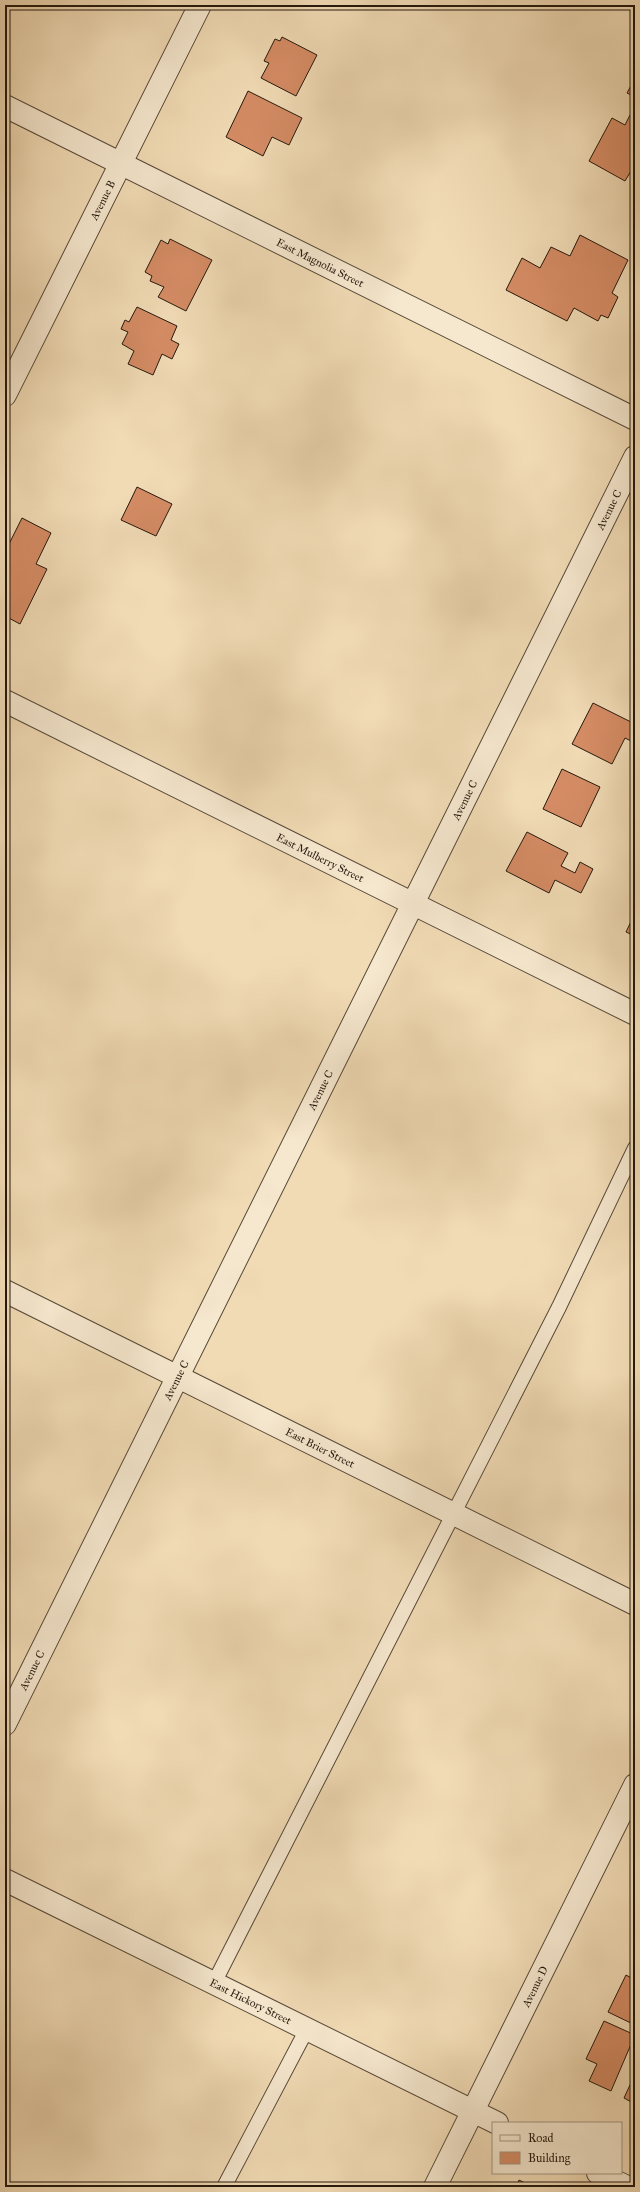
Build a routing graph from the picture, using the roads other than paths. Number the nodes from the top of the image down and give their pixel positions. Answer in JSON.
{"nodes":[{"id":1,"x":200,"y":5,"type":"edge"},
{"id":2,"x":5,"y":106,"type":"edge"},
{"id":3,"x":121,"y":164,"type":"junction"},
{"id":4,"x":5,"y":395,"type":"edge"},
{"id":5,"x":635,"y":419,"type":"edge"},
{"id":6,"x":635,"y":457,"type":"edge"},
{"id":7,"x":5,"y":702,"type":"edge"},
{"id":8,"x":412,"y":904,"type":"junction"},
{"id":9,"x":635,"y":1014,"type":"edge"},
{"id":10,"x":635,"y":1148,"type":"edge"},
{"id":11,"x":5,"y":1290,"type":"edge"},
{"id":12,"x":178,"y":1377,"type":"junction"},
{"id":13,"x":454,"y":1514,"type":"junction"},
{"id":14,"x":635,"y":1604,"type":"edge"},
{"id":15,"x":5,"y":1724,"type":"edge"},
{"id":16,"x":635,"y":1785,"type":"edge"},
{"id":17,"x":5,"y":1880,"type":"edge"},
{"id":18,"x":214,"y":1983,"type":"junction"},
{"id":19,"x":307,"y":2029,"type":"junction"},
{"id":20,"x":473,"y":2111,"type":"junction"},
{"id":21,"x":495,"y":2122,"type":"edge"},
{"id":22,"x":600,"y":2174,"type":"edge"},
{"id":23,"x":224,"y":2187,"type":"edge"},
{"id":24,"x":435,"y":2187,"type":"edge"},
{"id":25,"x":627,"y":2187,"type":"edge"}],
"edges":[{"from":1,"to":3,"type":"street","name":"Avenue B"},
{"from":2,"to":3,"type":"street","name":"East Magnolia Street"},
{"from":3,"to":4,"type":"street","name":"Avenue B"},
{"from":3,"to":5,"type":"street","name":"East Magnolia Street"},
{"from":6,"to":8,"type":"street","name":"Avenue C"},
{"from":7,"to":8,"type":"street","name":"East Mulberry Street"},
{"from":8,"to":9,"type":"street","name":"East Mulberry Street"},
{"from":8,"to":12,"type":"street","name":"Avenue C"},
{"from":10,"to":13,"type":"lane"},
{"from":11,"to":12,"type":"street","name":"East Brier Street"},
{"from":12,"to":13,"type":"street","name":"East Brier Street"},
{"from":12,"to":15,"type":"street","name":"Avenue C"},
{"from":13,"to":14,"type":"street","name":"East Brier Street"},
{"from":13,"to":18,"type":"lane"},
{"from":16,"to":20,"type":"street","name":"Avenue D"},
{"from":17,"to":18,"type":"street","name":"East Hickory Street"},
{"from":18,"to":19,"type":"street","name":"East Hickory Street"},
{"from":19,"to":20,"type":"street","name":"East Hickory Street"},
{"from":19,"to":23,"type":"lane"},
{"from":20,"to":21,"type":"street","name":"East Hickory Street"},
{"from":20,"to":24,"type":"street","name":"Avenue D"},
{"from":22,"to":25,"type":"street"}]}
